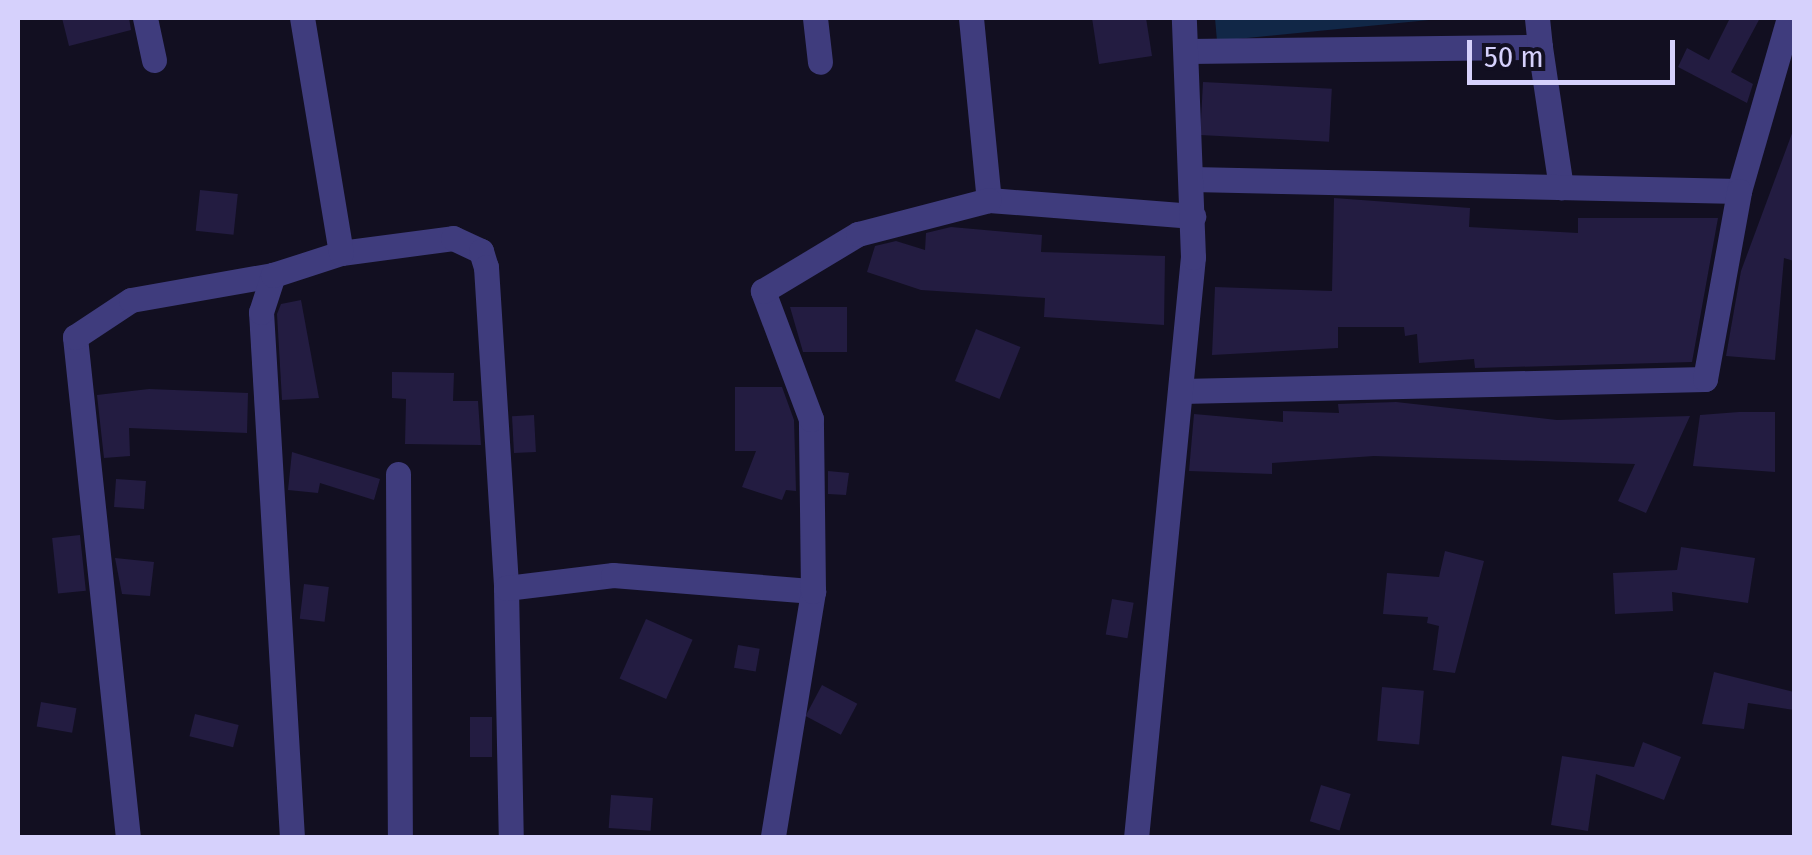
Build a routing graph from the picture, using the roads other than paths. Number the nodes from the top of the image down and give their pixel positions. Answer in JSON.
{"nodes":[{"id":1,"x":146,"y":18,"type":"edge"},
{"id":2,"x":302,"y":18,"type":"edge"},
{"id":3,"x":815,"y":18,"type":"edge"},
{"id":4,"x":970,"y":18,"type":"edge"},
{"id":5,"x":1184,"y":18,"type":"edge"},
{"id":6,"x":1537,"y":18,"type":"edge"},
{"id":7,"x":1789,"y":18,"type":"edge"},
{"id":8,"x":1540,"y":48,"type":"junction"},
{"id":9,"x":1188,"y":51,"type":"junction"},
{"id":10,"x":154,"y":60,"type":"dead end"},
{"id":11,"x":820,"y":62,"type":"dead end"},
{"id":12,"x":1192,"y":179,"type":"junction"},
{"id":13,"x":1561,"y":187,"type":"junction"},
{"id":14,"x":1740,"y":191,"type":"junction"},
{"id":15,"x":988,"y":200,"type":"junction"},
{"id":16,"x":1194,"y":216,"type":"junction"},
{"id":17,"x":341,"y":253,"type":"junction"},
{"id":18,"x":273,"y":275,"type":"junction"},
{"id":19,"x":1181,"y":391,"type":"junction"},
{"id":20,"x":398,"y":474,"type":"dead end"},
{"id":21,"x":506,"y":588,"type":"junction"},
{"id":22,"x":813,"y":591,"type":"junction"},
{"id":23,"x":769,"y":837,"type":"edge"},
{"id":24,"x":128,"y":838,"type":"edge"},
{"id":25,"x":292,"y":838,"type":"edge"},
{"id":26,"x":400,"y":838,"type":"edge"},
{"id":27,"x":511,"y":838,"type":"edge"},
{"id":28,"x":1136,"y":838,"type":"edge"}],
"edges":[{"from":1,"to":10,"type":"street"},
{"from":2,"to":17,"type":"street"},
{"from":3,"to":11,"type":"street"},
{"from":4,"to":15,"type":"street"},
{"from":5,"to":9,"type":"street"},
{"from":6,"to":8,"type":"street"},
{"from":7,"to":14,"type":"street"},
{"from":8,"to":9,"type":"street"},
{"from":8,"to":13,"type":"street"},
{"from":9,"to":12,"type":"street"},
{"from":12,"to":13,"type":"street"},
{"from":12,"to":16,"type":"street"},
{"from":13,"to":14,"type":"street"},
{"from":14,"to":19,"type":"street"},
{"from":15,"to":16,"type":"street"},
{"from":15,"to":22,"type":"street"},
{"from":16,"to":19,"type":"street"},
{"from":17,"to":18,"type":"street"},
{"from":17,"to":21,"type":"street"},
{"from":18,"to":24,"type":"street"},
{"from":18,"to":25,"type":"street"},
{"from":19,"to":28,"type":"street"},
{"from":20,"to":26,"type":"street"},
{"from":21,"to":22,"type":"street"},
{"from":21,"to":27,"type":"street"},
{"from":22,"to":23,"type":"street"}]}
